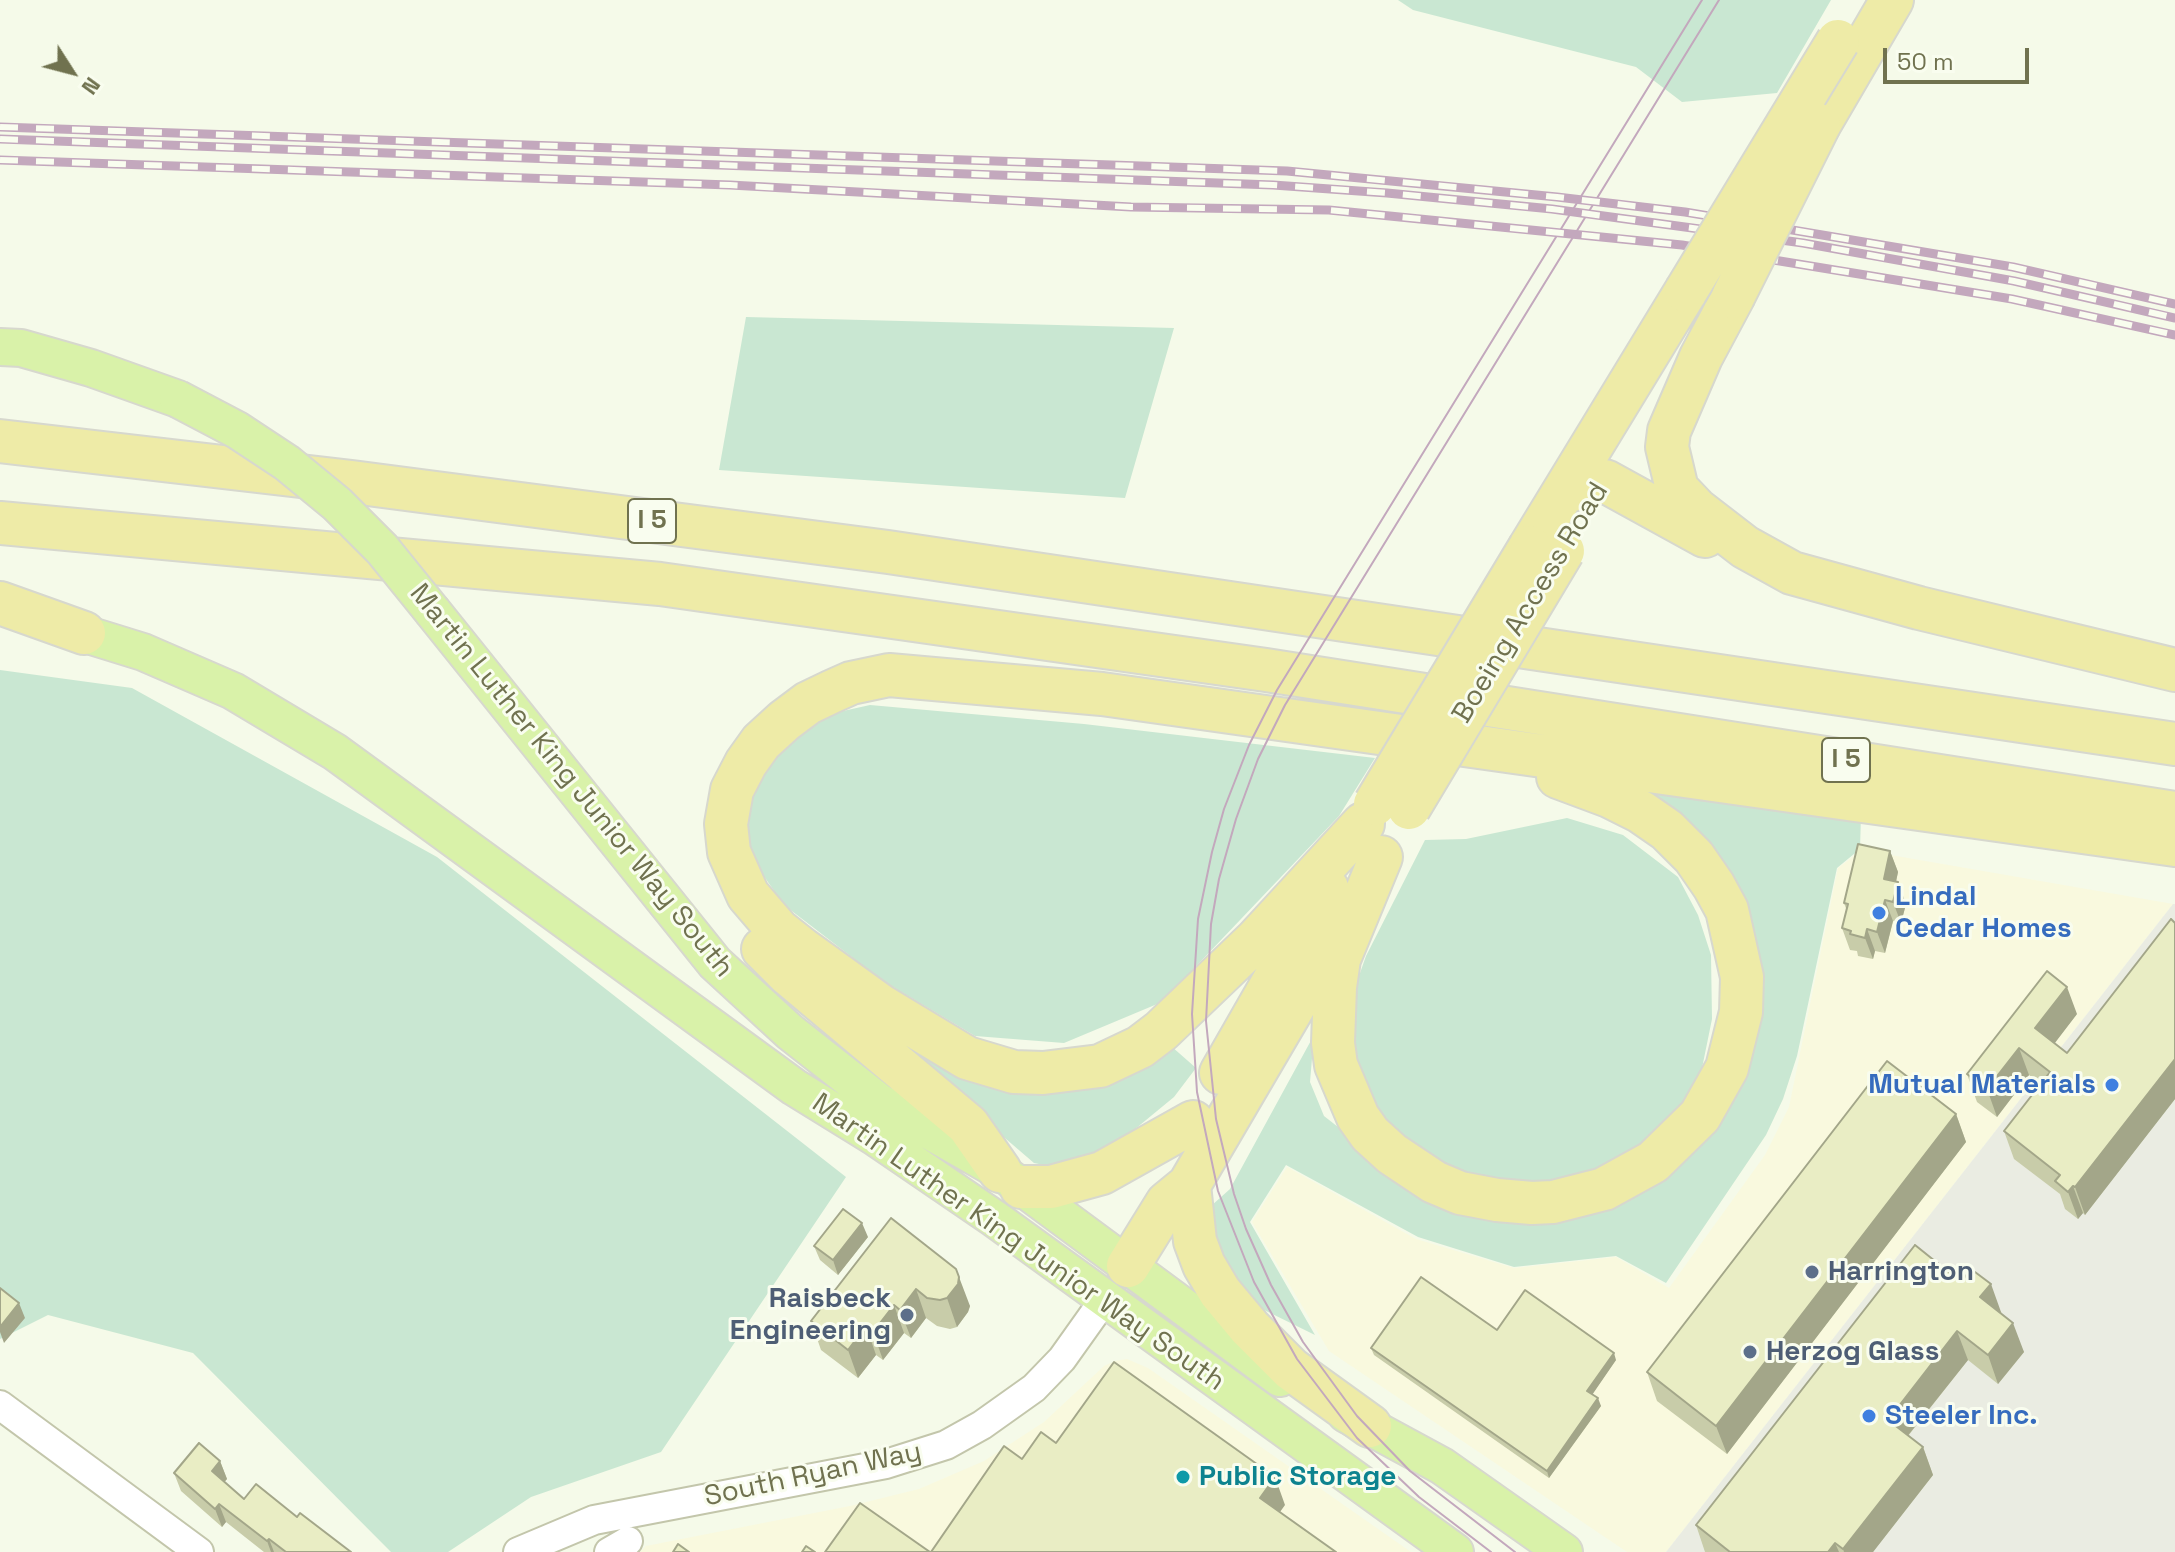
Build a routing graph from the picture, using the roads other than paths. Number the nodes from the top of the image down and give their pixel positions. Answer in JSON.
{"nodes":[{"id":1,"x":1862,"y":0,"type":"edge"},
{"id":2,"x":1892,"y":0,"type":"edge"},
{"id":3,"x":1852,"y":42,"type":"junction"},
{"id":4,"x":1710,"y":295,"type":"junction"},
{"id":5,"x":0,"y":347,"type":"edge"},
{"id":6,"x":0,"y":441,"type":"edge"},
{"id":7,"x":1605,"y":481,"type":"junction"},
{"id":8,"x":1565,"y":492,"type":"junction"},
{"id":9,"x":0,"y":523,"type":"edge"},
{"id":10,"x":0,"y":545,"type":"edge"},
{"id":11,"x":1745,"y":547,"type":"junction"},
{"id":12,"x":1546,"y":549,"type":"junction"},
{"id":13,"x":445,"y":563,"type":"junction"},
{"id":14,"x":660,"y":584,"type":"junction"},
{"id":15,"x":0,"y":603,"type":"edge"},
{"id":16,"x":0,"y":610,"type":"edge"},
{"id":17,"x":84,"y":633,"type":"junction"},
{"id":18,"x":2175,"y":670,"type":"edge"},
{"id":19,"x":889,"y":675,"type":"junction"},
{"id":20,"x":1102,"y":694,"type":"junction"},
{"id":21,"x":1349,"y":731,"type":"junction"},
{"id":22,"x":2175,"y":744,"type":"edge"},
{"id":23,"x":2175,"y":813,"type":"edge"},
{"id":24,"x":1382,"y":823,"type":"junction"},
{"id":25,"x":2175,"y":845,"type":"edge"},
{"id":26,"x":1193,"y":1122,"type":"junction"},
{"id":27,"x":1010,"y":1179,"type":"junction"},
{"id":28,"x":1178,"y":1194,"type":"junction"},
{"id":29,"x":1128,"y":1266,"type":"junction"},
{"id":30,"x":1104,"y":1300,"type":"junction"},
{"id":31,"x":0,"y":1405,"type":"edge"},
{"id":32,"x":1370,"y":1426,"type":"junction"},
{"id":33,"x":199,"y":1552,"type":"edge"},
{"id":34,"x":518,"y":1552,"type":"edge"},
{"id":35,"x":1455,"y":1552,"type":"edge"},
{"id":36,"x":1564,"y":1552,"type":"edge"}],
"edges":[{"from":1,"to":3,"type":"highway","name":"Boeing Access Road"},
{"from":2,"to":3,"type":"highway","name":"Boeing Access Road"},
{"from":3,"to":4,"type":"highway","name":"Boeing Access Road","bridge":true},
{"from":3,"to":4,"type":"highway","name":"Boeing Access Road","bridge":true},
{"from":4,"to":7,"type":"highway","name":"Boeing Access Road"},
{"from":4,"to":8,"type":"highway","name":"Boeing Access Road"},
{"from":4,"to":11,"type":"highway"},
{"from":5,"to":27,"type":"main road","name":"Martin Luther King Junior Way South","bridge":true},
{"from":6,"to":22,"type":"highway","number":"I 5"},
{"from":7,"to":8,"type":"highway"},
{"from":7,"to":11,"type":"highway"},
{"from":7,"to":12,"type":"highway","name":"Boeing Access Road"},
{"from":8,"to":12,"type":"highway","name":"Boeing Access Road"},
{"from":9,"to":13,"type":"highway","number":"I 5"},
{"from":10,"to":13,"type":"highway"},
{"from":11,"to":18,"type":"highway"},
{"from":12,"to":24,"type":"highway","name":"Boeing Access Road","bridge":true},
{"from":13,"to":14,"type":"highway","number":"I 5"},
{"from":14,"to":20,"type":"highway"},
{"from":14,"to":23,"type":"highway","number":"I 5"},
{"from":15,"to":17,"type":"highway"},
{"from":16,"to":17,"type":"main road","name":"Martin Luther King Junior Way South"},
{"from":17,"to":30,"type":"main road","name":"Martin Luther King Junior Way South"},
{"from":19,"to":20,"type":"highway"},
{"from":19,"to":24,"type":"highway"},
{"from":19,"to":27,"type":"highway"},
{"from":20,"to":21,"type":"highway"},
{"from":21,"to":24,"type":"highway"},
{"from":21,"to":25,"type":"highway"},
{"from":24,"to":26,"type":"highway","name":"Boeing Access Road"},
{"from":24,"to":28,"type":"highway","name":"Boeing Access Road"},
{"from":26,"to":27,"type":"highway"},
{"from":26,"to":28,"type":"highway","name":"Boeing Access Road"},
{"from":27,"to":29,"type":"main road","name":"Martin Luther King Junior Way South"},
{"from":28,"to":29,"type":"highway","name":"Boeing Access Road"},
{"from":28,"to":32,"type":"highway"},
{"from":29,"to":30,"type":"main road","name":"Boeing Access Road"},
{"from":29,"to":32,"type":"main road","name":"Martin Luther King Junior Way South"},
{"from":30,"to":34,"type":"street","name":"South Ryan Way"},
{"from":30,"to":35,"type":"main road","name":"Martin Luther King Junior Way South"},
{"from":31,"to":33,"type":"street"},
{"from":32,"to":36,"type":"main road","name":"Martin Luther King Junior Way South"}]}
